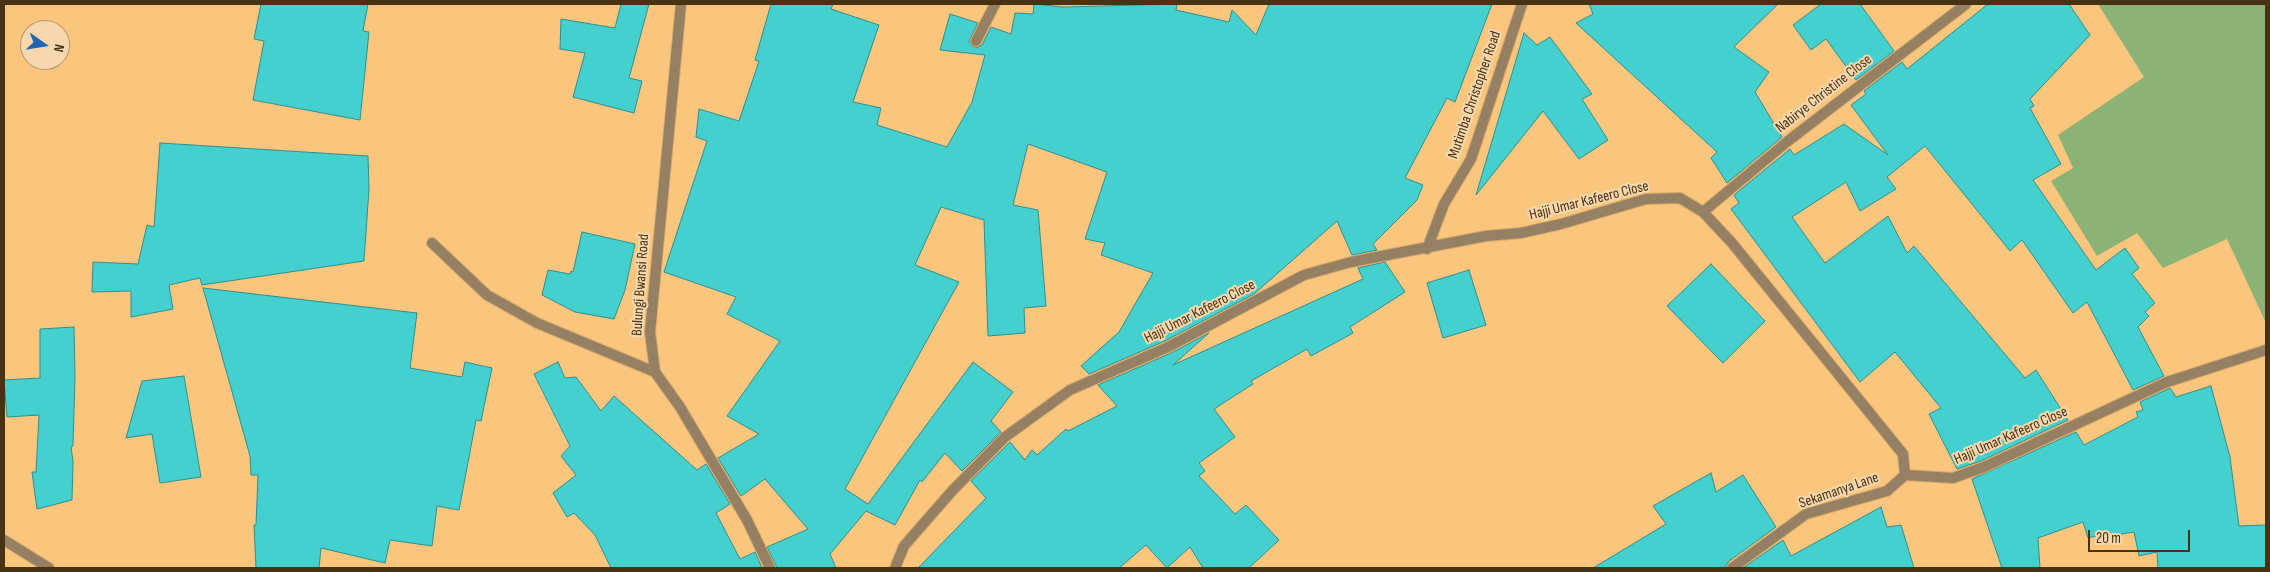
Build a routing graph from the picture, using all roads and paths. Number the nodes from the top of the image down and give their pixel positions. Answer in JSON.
{"nodes":[{"id":1,"x":681,"y":4,"type":"edge"},
{"id":2,"x":995,"y":4,"type":"edge"},
{"id":3,"x":1522,"y":4,"type":"edge"},
{"id":4,"x":1966,"y":4,"type":"edge"},
{"id":5,"x":976,"y":41,"type":"dead end"},
{"id":6,"x":1703,"y":212,"type":"junction"},
{"id":7,"x":432,"y":243,"type":"dead end"},
{"id":8,"x":1427,"y":248,"type":"junction"},
{"id":9,"x":2266,"y":350,"type":"edge"},
{"id":10,"x":655,"y":372,"type":"junction"},
{"id":11,"x":1905,"y":475,"type":"junction"},
{"id":12,"x":4,"y":540,"type":"edge"},
{"id":13,"x":49,"y":568,"type":"edge"},
{"id":14,"x":770,"y":568,"type":"edge"},
{"id":15,"x":895,"y":568,"type":"edge"},
{"id":16,"x":1732,"y":568,"type":"edge"}],
"edges":[{"from":1,"to":10,"type":"street","name":"Bulungi Bwansi Road"},
{"from":2,"to":5,"type":"street"},
{"from":3,"to":8,"type":"street","name":"Mutimba Christopher Road"},
{"from":4,"to":6,"type":"street","name":"Nabirye Christine Close"},
{"from":6,"to":8,"type":"street","name":"Hajji Umar Kafeero Close"},
{"from":6,"to":11,"type":"street","name":"Hajji Umar Kafeero Close"},
{"from":7,"to":10,"type":"street"},
{"from":8,"to":15,"type":"street","name":"Hajji Umar Kafeero Close"},
{"from":9,"to":11,"type":"street","name":"Hajji Umar Kafeero Close"},
{"from":10,"to":14,"type":"street","name":"Bulungi Bwansi Road"},
{"from":11,"to":16,"type":"street","name":"Sekamanya Lane"},
{"from":12,"to":13,"type":"street"}]}
